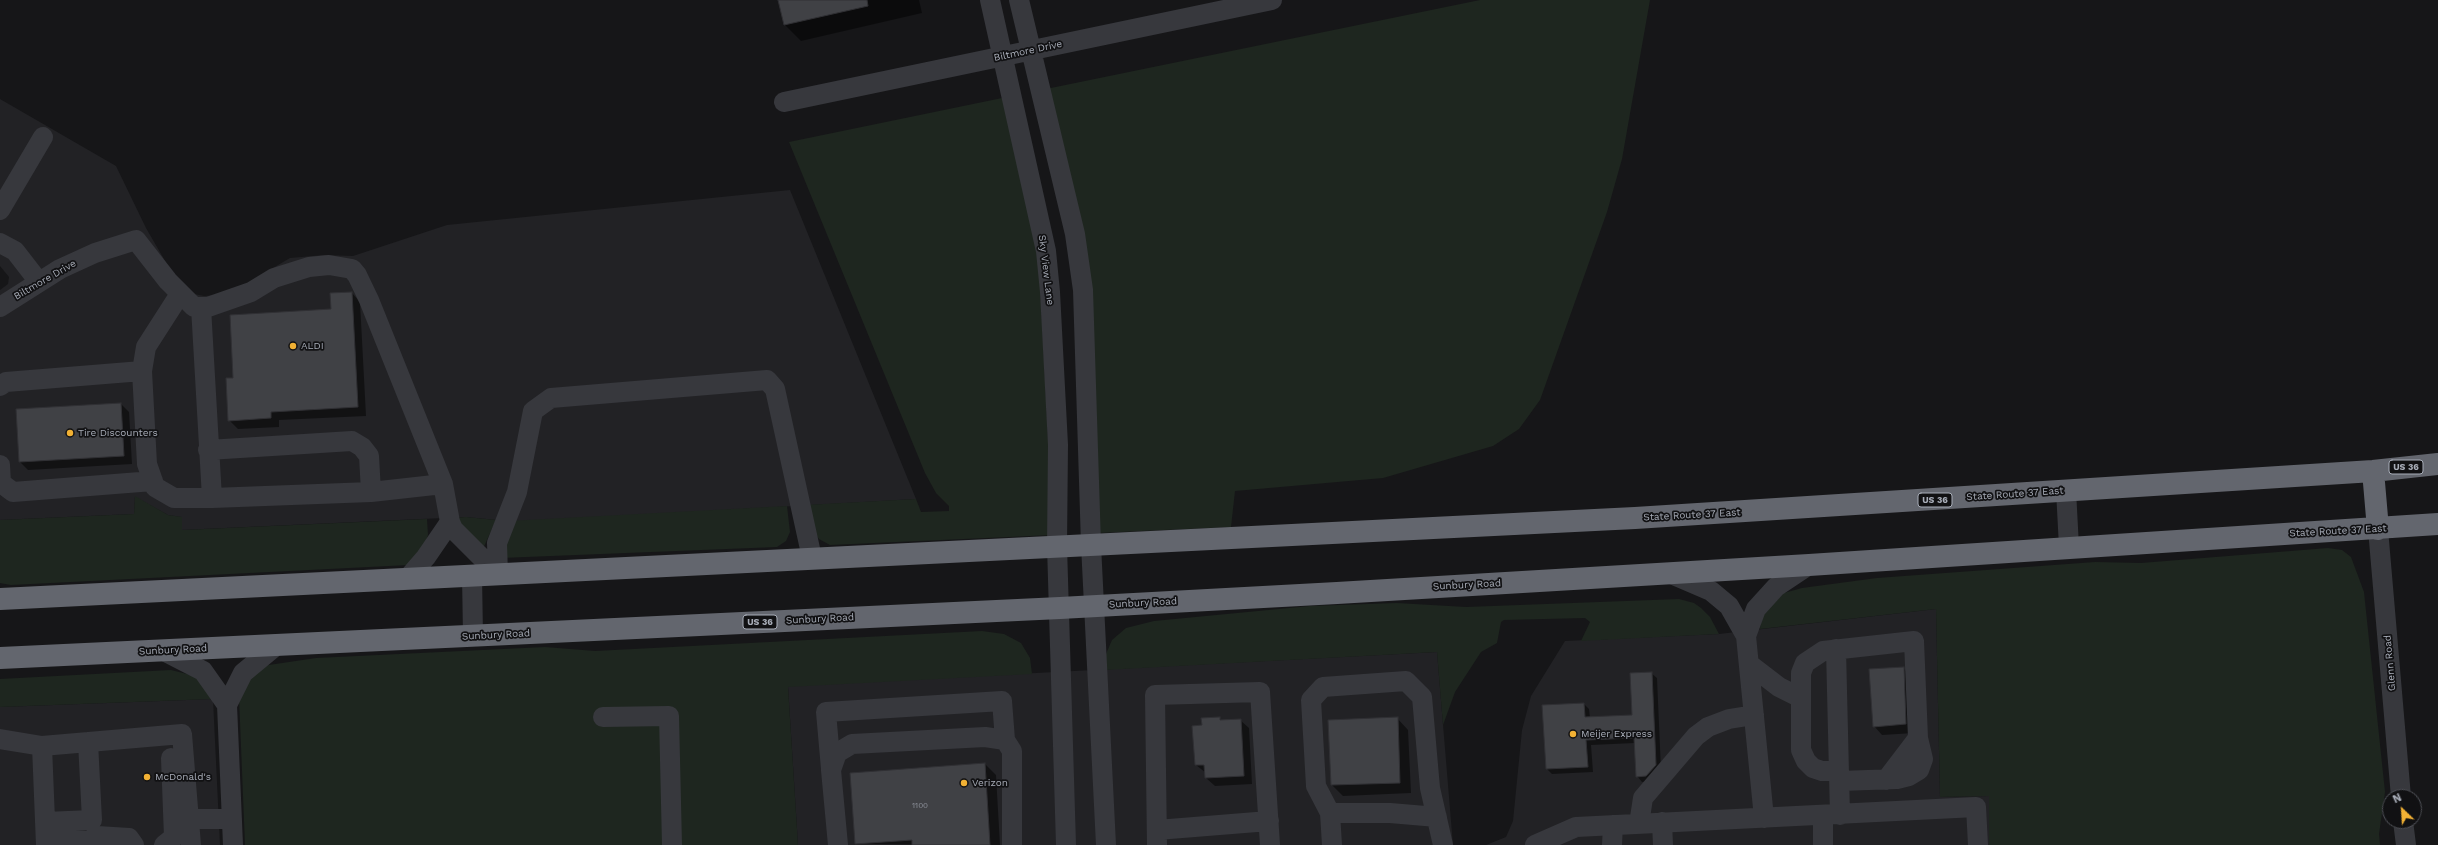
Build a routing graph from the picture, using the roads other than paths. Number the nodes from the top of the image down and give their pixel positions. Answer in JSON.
{"nodes":[{"id":1,"x":990,"y":0,"type":"edge"},
{"id":2,"x":1019,"y":0,"type":"edge"},
{"id":3,"x":1272,"y":0,"type":"edge"},
{"id":4,"x":1031,"y":50,"type":"junction"},
{"id":5,"x":1002,"y":56,"type":"junction"},
{"id":6,"x":784,"y":102,"type":"dead end"},
{"id":7,"x":44,"y":137,"type":"dead end"},
{"id":8,"x":0,"y":210,"type":"edge"},
{"id":9,"x":0,"y":243,"type":"edge"},
{"id":10,"x":39,"y":282,"type":"junction"},
{"id":11,"x":180,"y":294,"type":"junction"},
{"id":12,"x":0,"y":307,"type":"edge"},
{"id":13,"x":201,"y":307,"type":"junction"},
{"id":14,"x":142,"y":371,"type":"junction"},
{"id":15,"x":0,"y":386,"type":"edge"},
{"id":16,"x":208,"y":450,"type":"junction"},
{"id":17,"x":2438,"y":464,"type":"edge"},
{"id":18,"x":0,"y":465,"type":"edge"},
{"id":19,"x":2374,"y":470,"type":"junction"},
{"id":20,"x":153,"y":481,"type":"junction"},
{"id":21,"x":443,"y":484,"type":"junction"},
{"id":22,"x":2066,"y":490,"type":"junction"},
{"id":23,"x":371,"y":492,"type":"junction"},
{"id":24,"x":212,"y":498,"type":"junction"},
{"id":25,"x":450,"y":522,"type":"junction"},
{"id":26,"x":2438,"y":524,"type":"edge"},
{"id":27,"x":2378,"y":529,"type":"junction"},
{"id":28,"x":1091,"y":545,"type":"junction"},
{"id":29,"x":1057,"y":546,"type":"junction"},
{"id":30,"x":2069,"y":548,"type":"junction"},
{"id":31,"x":812,"y":558,"type":"junction"},
{"id":32,"x":1809,"y":565,"type":"junction"},
{"id":33,"x":498,"y":574,"type":"junction"},
{"id":34,"x":1669,"y":574,"type":"junction"},
{"id":35,"x":472,"y":575,"type":"junction"},
{"id":36,"x":407,"y":579,"type":"junction"},
{"id":37,"x":1520,"y":582,"type":"joint"},
{"id":38,"x":0,"y":599,"type":"edge"},
{"id":39,"x":1094,"y":606,"type":"junction"},
{"id":40,"x":1060,"y":608,"type":"junction"},
{"id":41,"x":473,"y":636,"type":"junction"},
{"id":42,"x":1746,"y":636,"type":"junction"},
{"id":43,"x":278,"y":644,"type":"junction"},
{"id":44,"x":1836,"y":649,"type":"junction"},
{"id":45,"x":162,"y":650,"type":"junction"},
{"id":46,"x":0,"y":658,"type":"edge"},
{"id":47,"x":1749,"y":664,"type":"junction"},
{"id":48,"x":1801,"y":698,"type":"junction"},
{"id":49,"x":226,"y":704,"type":"junction"},
{"id":50,"x":1754,"y":715,"type":"junction"},
{"id":51,"x":603,"y":717,"type":"dead end"},
{"id":52,"x":182,"y":734,"type":"junction"},
{"id":53,"x":0,"y":739,"type":"edge"},
{"id":54,"x":1005,"y":740,"type":"junction"},
{"id":55,"x":88,"y":742,"type":"junction"},
{"id":56,"x":42,"y":746,"type":"junction"},
{"id":57,"x":831,"y":770,"type":"junction"},
{"id":58,"x":1839,"y":776,"type":"junction"},
{"id":59,"x":2400,"y":789,"type":"edge"},
{"id":60,"x":1330,"y":813,"type":"junction"},
{"id":61,"x":1832,"y":815,"type":"junction"},
{"id":62,"x":1437,"y":817,"type":"junction"},
{"id":63,"x":232,"y":818,"type":"junction"},
{"id":64,"x":1764,"y":818,"type":"junction"},
{"id":65,"x":189,"y":819,"type":"junction"},
{"id":66,"x":1269,"y":821,"type":"junction"},
{"id":67,"x":1662,"y":822,"type":"junction"},
{"id":68,"x":1639,"y":824,"type":"junction"},
{"id":69,"x":1613,"y":825,"type":"junction"},
{"id":70,"x":2405,"y":829,"type":"edge"},
{"id":71,"x":45,"y":836,"type":"edge"},
{"id":72,"x":1157,"y":838,"type":"edge"},
{"id":73,"x":90,"y":843,"type":"edge"},
{"id":74,"x":134,"y":845,"type":"edge"},
{"id":75,"x":164,"y":845,"type":"edge"},
{"id":76,"x":191,"y":845,"type":"edge"},
{"id":77,"x":233,"y":845,"type":"edge"},
{"id":78,"x":672,"y":845,"type":"edge"},
{"id":79,"x":838,"y":845,"type":"edge"},
{"id":80,"x":1012,"y":845,"type":"edge"},
{"id":81,"x":1066,"y":845,"type":"edge"},
{"id":82,"x":1106,"y":845,"type":"edge"},
{"id":83,"x":1270,"y":845,"type":"edge"},
{"id":84,"x":1332,"y":845,"type":"edge"},
{"id":85,"x":1442,"y":845,"type":"edge"},
{"id":86,"x":1535,"y":845,"type":"edge"},
{"id":87,"x":1612,"y":845,"type":"edge"},
{"id":88,"x":1663,"y":845,"type":"edge"},
{"id":89,"x":1824,"y":845,"type":"edge"},
{"id":90,"x":1978,"y":845,"type":"edge"},
{"id":91,"x":2406,"y":845,"type":"edge"}],
"edges":[{"from":1,"to":5,"type":"street","name":"Sky View Lane"},
{"from":2,"to":4,"type":"street"},
{"from":3,"to":4,"type":"street","name":"Biltmore Drive"},
{"from":4,"to":5,"type":"street","name":"Biltmore Drive"},
{"from":4,"to":28,"type":"street"},
{"from":5,"to":6,"type":"street","name":"Biltmore Drive"},
{"from":5,"to":29,"type":"street","name":"Sky View Lane"},
{"from":7,"to":8,"type":"street"},
{"from":9,"to":10,"type":"street"},
{"from":10,"to":11,"type":"street","name":"Biltmore Drive"},
{"from":10,"to":12,"type":"street","name":"Biltmore Drive"},
{"from":11,"to":13,"type":"street"},
{"from":11,"to":14,"type":"street"},
{"from":13,"to":16,"type":"street"},
{"from":13,"to":21,"type":"street"},
{"from":14,"to":15,"type":"street"},
{"from":14,"to":20,"type":"street"},
{"from":16,"to":23,"type":"street"},
{"from":16,"to":24,"type":"street"},
{"from":17,"to":19,"type":"highway","name":"State Route 37 East","number":"US 36"},
{"from":18,"to":20,"type":"street"},
{"from":19,"to":22,"type":"highway","name":"State Route 37 East","number":"US 36"},
{"from":19,"to":27,"type":"highway"},
{"from":20,"to":24,"type":"street"},
{"from":21,"to":23,"type":"street"},
{"from":21,"to":25,"type":"street"},
{"from":22,"to":28,"type":"highway","name":"State Route 37 East","number":"US 36"},
{"from":22,"to":30,"type":"street"},
{"from":23,"to":24,"type":"street"},
{"from":25,"to":33,"type":"street"},
{"from":25,"to":36,"type":"street"},
{"from":26,"to":27,"type":"highway","name":"State Route 37 East","number":"US 36"},
{"from":27,"to":30,"type":"highway","name":"State Route 37 East","number":"US 36"},
{"from":27,"to":59,"type":"street","name":"Glenn Road"},
{"from":28,"to":29,"type":"highway","number":"US 36"},
{"from":28,"to":39,"type":"street"},
{"from":29,"to":31,"type":"highway","number":"US 36"},
{"from":29,"to":40,"type":"street","name":"Sky View Lane"},
{"from":30,"to":32,"type":"highway","name":"State Route 37 East","number":"US 36"},
{"from":31,"to":33,"type":"highway","number":"US 36"},
{"from":31,"to":33,"type":"street"},
{"from":32,"to":34,"type":"highway","name":"State Route 37 East","number":"US 36"},
{"from":32,"to":42,"type":"street"},
{"from":33,"to":35,"type":"highway","number":"US 36"},
{"from":34,"to":37,"type":"highway","name":"State Route 37 East","number":"US 36"},
{"from":34,"to":42,"type":"street"},
{"from":35,"to":36,"type":"highway","number":"US 36"},
{"from":35,"to":41,"type":"street"},
{"from":36,"to":38,"type":"highway","number":"US 36"},
{"from":37,"to":39,"type":"highway","name":"Sunbury Road","number":"US 36"},
{"from":39,"to":40,"type":"highway","name":"Sunbury Road","number":"US 36"},
{"from":39,"to":82,"type":"street"},
{"from":40,"to":41,"type":"highway","name":"Sunbury Road","number":"US 36"},
{"from":40,"to":81,"type":"street","name":"Sky View Lane"},
{"from":41,"to":43,"type":"highway","name":"Sunbury Road","number":"US 36"},
{"from":42,"to":47,"type":"street"},
{"from":43,"to":45,"type":"highway","name":"Sunbury Road","number":"US 36"},
{"from":43,"to":49,"type":"street"},
{"from":44,"to":48,"type":"street"},
{"from":44,"to":58,"type":"street"},
{"from":44,"to":58,"type":"street"},
{"from":45,"to":46,"type":"highway","name":"Sunbury Road","number":"US 36"},
{"from":45,"to":49,"type":"street"},
{"from":47,"to":48,"type":"street"},
{"from":47,"to":50,"type":"street"},
{"from":48,"to":58,"type":"street"},
{"from":49,"to":63,"type":"street"},
{"from":50,"to":64,"type":"street"},
{"from":50,"to":68,"type":"street"},
{"from":51,"to":78,"type":"street"},
{"from":52,"to":55,"type":"street"},
{"from":52,"to":65,"type":"street"},
{"from":52,"to":75,"type":"street"},
{"from":53,"to":56,"type":"street"},
{"from":54,"to":57,"type":"street"},
{"from":54,"to":57,"type":"street"},
{"from":54,"to":80,"type":"street"},
{"from":55,"to":56,"type":"street"},
{"from":55,"to":71,"type":"street"},
{"from":56,"to":71,"type":"street"},
{"from":57,"to":79,"type":"street"},
{"from":58,"to":61,"type":"street"},
{"from":60,"to":62,"type":"street"},
{"from":60,"to":62,"type":"street"},
{"from":60,"to":84,"type":"street"},
{"from":61,"to":64,"type":"street"},
{"from":61,"to":89,"type":"street"},
{"from":61,"to":90,"type":"street"},
{"from":62,"to":85,"type":"street"},
{"from":63,"to":65,"type":"street"},
{"from":63,"to":77,"type":"street"},
{"from":64,"to":67,"type":"street"},
{"from":65,"to":76,"type":"street"},
{"from":66,"to":72,"type":"street"},
{"from":66,"to":72,"type":"street"},
{"from":66,"to":83,"type":"street"},
{"from":67,"to":68,"type":"street"},
{"from":67,"to":88,"type":"street"},
{"from":68,"to":69,"type":"street"},
{"from":69,"to":86,"type":"street"},
{"from":69,"to":87,"type":"street"},
{"from":70,"to":91,"type":"street"},
{"from":71,"to":73,"type":"street"},
{"from":73,"to":74,"type":"street"}]}
